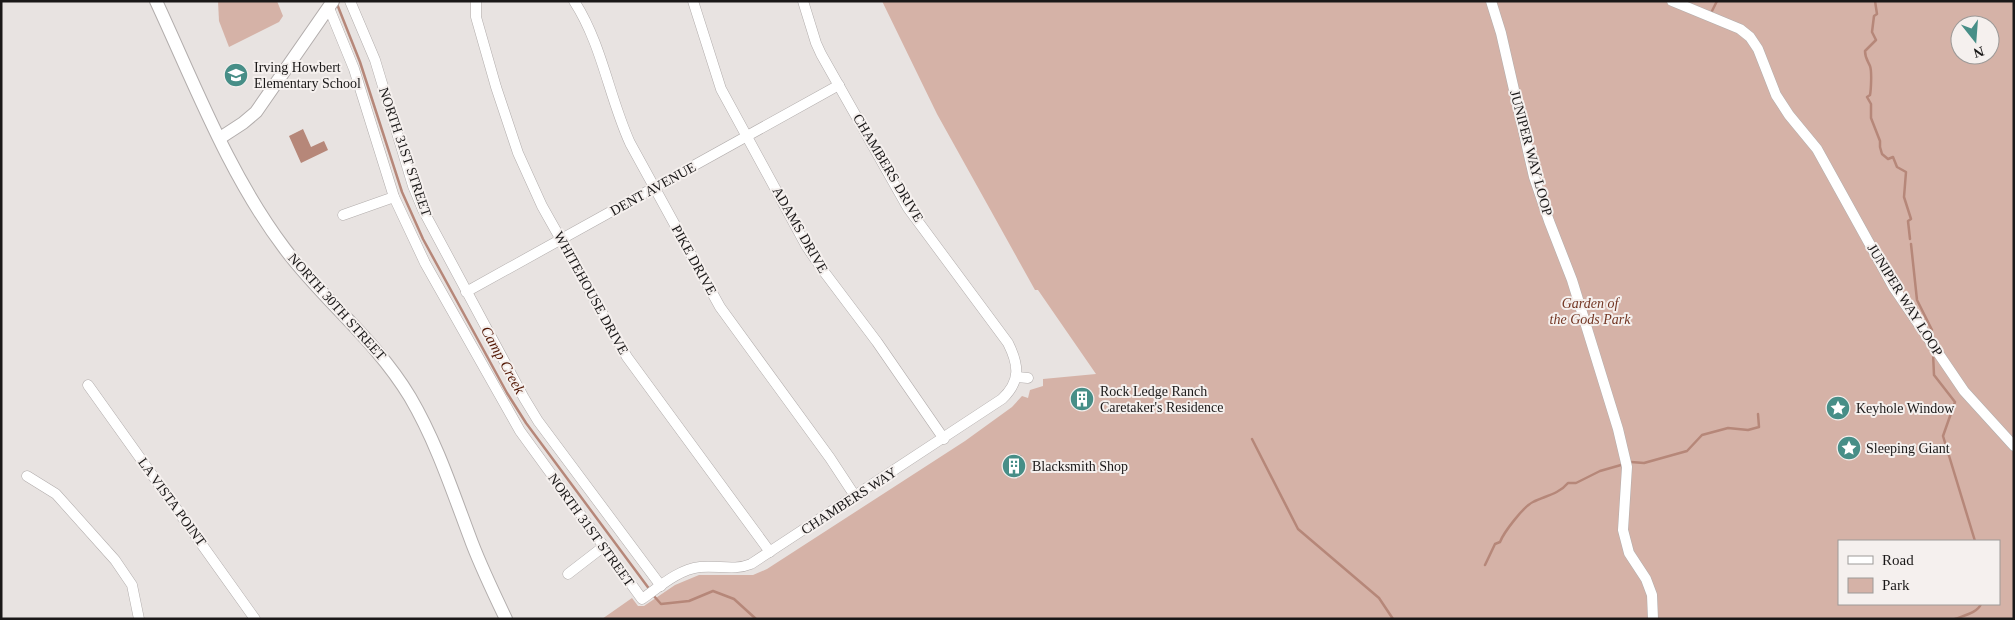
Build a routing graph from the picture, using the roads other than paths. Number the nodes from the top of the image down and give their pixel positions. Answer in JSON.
{"nodes":[{"id":1,"x":156,"y":1,"type":"edge"},
{"id":2,"x":350,"y":1,"type":"edge"},
{"id":3,"x":476,"y":1,"type":"edge"},
{"id":4,"x":574,"y":1,"type":"edge"},
{"id":5,"x":693,"y":1,"type":"edge"},
{"id":6,"x":803,"y":1,"type":"edge"},
{"id":7,"x":1491,"y":1,"type":"edge"},
{"id":8,"x":1672,"y":1,"type":"edge"},
{"id":9,"x":329,"y":4,"type":"edge"},
{"id":10,"x":839,"y":85,"type":"junction"},
{"id":11,"x":747,"y":137,"type":"junction"},
{"id":12,"x":220,"y":138,"type":"junction"},
{"id":13,"x":654,"y":188,"type":"junction"},
{"id":14,"x":394,"y":197,"type":"junction"},
{"id":15,"x":343,"y":216,"type":"dead end"},
{"id":16,"x":561,"y":239,"type":"junction"},
{"id":17,"x":466,"y":292,"type":"junction"},
{"id":18,"x":1017,"y":377,"type":"junction"},
{"id":19,"x":1028,"y":378,"type":"dead end"},
{"id":20,"x":88,"y":385,"type":"dead end"},
{"id":21,"x":944,"y":439,"type":"junction"},
{"id":22,"x":2014,"y":446,"type":"edge"},
{"id":23,"x":26,"y":476,"type":"dead end"},
{"id":24,"x":855,"y":496,"type":"junction"},
{"id":25,"x":603,"y":547,"type":"junction"},
{"id":26,"x":770,"y":552,"type":"junction"},
{"id":27,"x":568,"y":574,"type":"dead end"},
{"id":28,"x":661,"y":586,"type":"junction"},
{"id":29,"x":139,"y":619,"type":"edge"},
{"id":30,"x":255,"y":619,"type":"edge"},
{"id":31,"x":506,"y":619,"type":"edge"},
{"id":32,"x":1653,"y":619,"type":"edge"}],
"edges":[{"from":1,"to":12,"type":"main road","name":"NORTH 30TH STREET"},
{"from":2,"to":17,"type":"street","name":"NORTH 31ST STREET"},
{"from":3,"to":16,"type":"street","name":"WHITEHOUSE DRIVE"},
{"from":4,"to":13,"type":"street","name":"PIKE DRIVE"},
{"from":5,"to":11,"type":"street","name":"ADAMS DRIVE"},
{"from":6,"to":10,"type":"street","name":"CHAMBERS DRIVE"},
{"from":7,"to":32,"type":"street","name":"JUNIPER WAY LOOP"},
{"from":8,"to":22,"type":"street","name":"JUNIPER WAY LOOP"},
{"from":9,"to":12,"type":"main road"},
{"from":9,"to":14,"type":"street","name":"NORTH 31ST STREET"},
{"from":10,"to":11,"type":"street","name":"DENT AVENUE"},
{"from":10,"to":18,"type":"street","name":"CHAMBERS DRIVE"},
{"from":11,"to":13,"type":"street","name":"DENT AVENUE"},
{"from":11,"to":21,"type":"street","name":"ADAMS DRIVE"},
{"from":12,"to":31,"type":"main road","name":"NORTH 30TH STREET"},
{"from":13,"to":16,"type":"street","name":"DENT AVENUE"},
{"from":13,"to":24,"type":"street","name":"PIKE DRIVE"},
{"from":14,"to":15,"type":"street"},
{"from":14,"to":25,"type":"street","name":"NORTH 31ST STREET"},
{"from":16,"to":17,"type":"street","name":"DENT AVENUE"},
{"from":16,"to":26,"type":"street","name":"WHITEHOUSE DRIVE"},
{"from":17,"to":28,"type":"street","name":"NORTH 31ST STREET"},
{"from":18,"to":19,"type":"street"},
{"from":18,"to":21,"type":"street","name":"CHAMBERS WAY"},
{"from":20,"to":30,"type":"street","name":"LA VISTA POINT"},
{"from":21,"to":24,"type":"street","name":"CHAMBERS WAY"},
{"from":23,"to":29,"type":"street"},
{"from":24,"to":26,"type":"street","name":"CHAMBERS WAY"},
{"from":25,"to":27,"type":"street"},
{"from":25,"to":28,"type":"street","name":"NORTH 31ST STREET"},
{"from":26,"to":28,"type":"street","name":"CHAMBERS WAY"}]}
